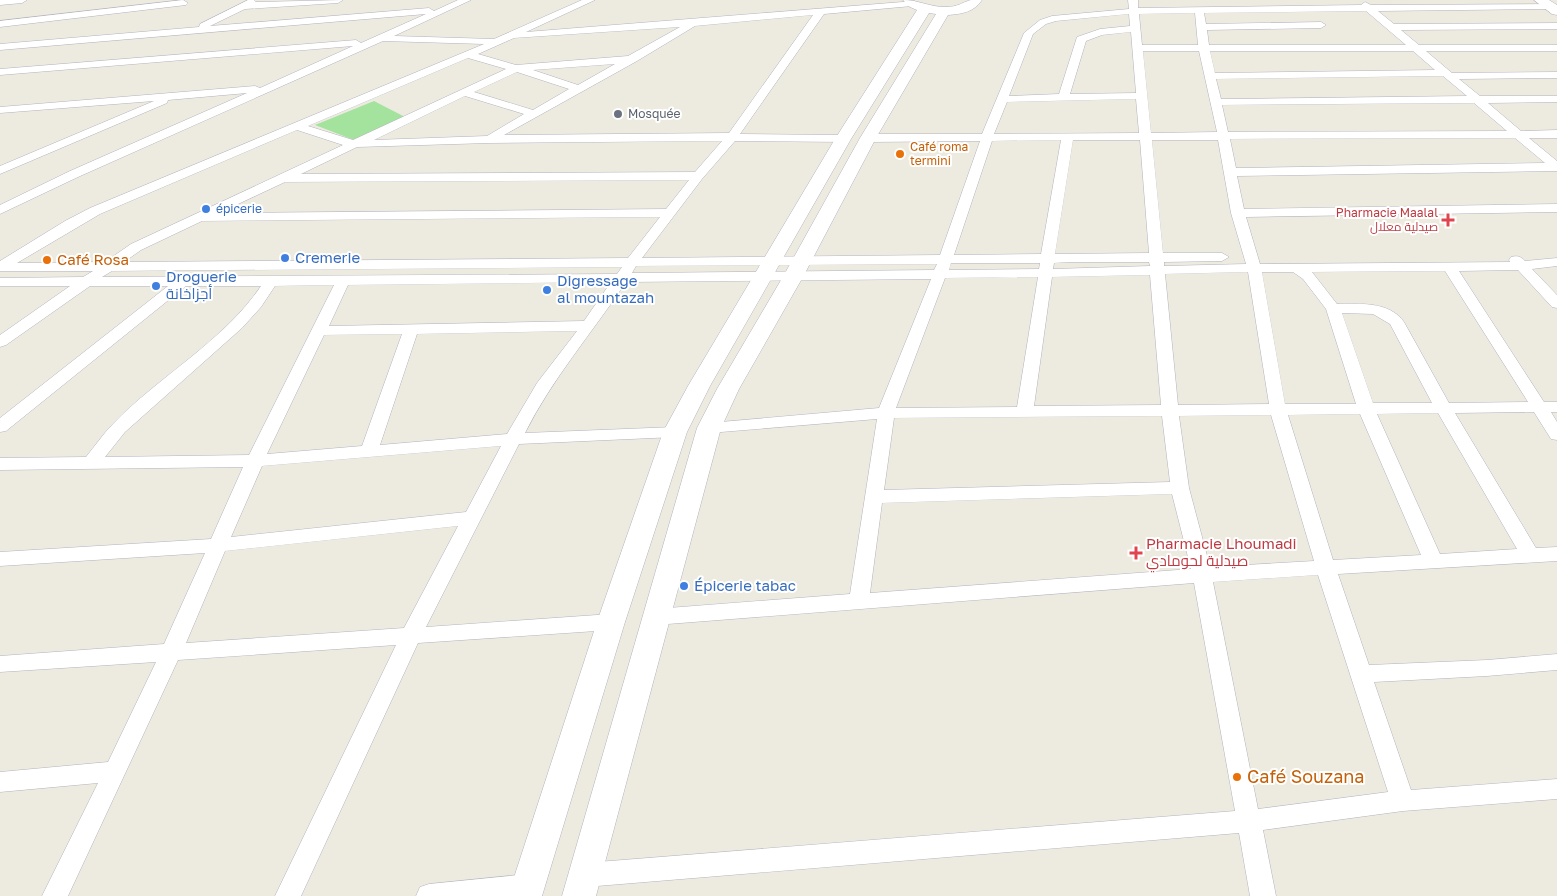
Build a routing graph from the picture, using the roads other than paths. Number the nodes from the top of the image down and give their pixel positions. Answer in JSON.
{"nodes":[{"id":1,"x":22,"y":0,"type":"edge"},
{"id":2,"x":255,"y":0,"type":"edge"},
{"id":3,"x":338,"y":0,"type":"edge"},
{"id":4,"x":466,"y":0,"type":"edge"},
{"id":5,"x":590,"y":0,"type":"edge"},
{"id":6,"x":839,"y":0,"type":"edge"},
{"id":7,"x":976,"y":0,"type":"edge"},
{"id":8,"x":1234,"y":0,"type":"edge"},
{"id":9,"x":1296,"y":0,"type":"edge"},
{"id":10,"x":1359,"y":0,"type":"edge"},
{"id":11,"x":186,"y":1,"type":"edge"},
{"id":12,"x":0,"y":2,"type":"edge"},
{"id":13,"x":393,"y":4,"type":"dead end"},
{"id":14,"x":781,"y":4,"type":"dead end"},
{"id":15,"x":1549,"y":5,"type":"edge"},
{"id":16,"x":241,"y":6,"type":"junction"},
{"id":17,"x":923,"y":6,"type":"edge"},
{"id":18,"x":1134,"y":6,"type":"edge"},
{"id":19,"x":1369,"y":8,"type":"junction"},
{"id":20,"x":1305,"y":9,"type":"junction"},
{"id":21,"x":444,"y":10,"type":"junction"},
{"id":22,"x":714,"y":10,"type":"dead end"},
{"id":23,"x":1199,"y":10,"type":"junction"},
{"id":24,"x":1243,"y":10,"type":"junction"},
{"id":25,"x":821,"y":12,"type":"junction"},
{"id":26,"x":158,"y":15,"type":"dead end"},
{"id":27,"x":367,"y":16,"type":"junction"},
{"id":28,"x":330,"y":20,"type":"junction"},
{"id":29,"x":590,"y":20,"type":"dead end"},
{"id":30,"x":694,"y":23,"type":"junction"},
{"id":31,"x":0,"y":24,"type":"edge"},
{"id":32,"x":141,"y":24,"type":"dead end"},
{"id":33,"x":533,"y":25,"type":"junction"},
{"id":34,"x":55,"y":26,"type":"junction"},
{"id":35,"x":1557,"y":26,"type":"edge"},
{"id":36,"x":1201,"y":27,"type":"junction"},
{"id":37,"x":1392,"y":27,"type":"junction"},
{"id":38,"x":195,"y":30,"type":"junction"},
{"id":39,"x":1135,"y":30,"type":"junction"},
{"id":40,"x":1327,"y":31,"type":"junction"},
{"id":41,"x":116,"y":37,"type":"junction"},
{"id":42,"x":503,"y":39,"type":"junction"},
{"id":43,"x":369,"y":42,"type":"junction"},
{"id":44,"x":0,"y":47,"type":"edge"},
{"id":45,"x":1138,"y":48,"type":"junction"},
{"id":46,"x":1557,"y":48,"type":"edge"},
{"id":47,"x":1204,"y":49,"type":"junction"},
{"id":48,"x":1341,"y":49,"type":"junction"},
{"id":49,"x":1417,"y":49,"type":"junction"},
{"id":50,"x":344,"y":53,"type":"junction"},
{"id":51,"x":467,"y":54,"type":"junction"},
{"id":52,"x":632,"y":59,"type":"junction"},
{"id":53,"x":516,"y":68,"type":"junction"},
{"id":54,"x":0,"y":72,"type":"edge"},
{"id":55,"x":1364,"y":74,"type":"junction"},
{"id":56,"x":1446,"y":75,"type":"junction"},
{"id":57,"x":1557,"y":75,"type":"edge"},
{"id":58,"x":1210,"y":76,"type":"junction"},
{"id":59,"x":30,"y":81,"type":"dead end"},
{"id":60,"x":268,"y":88,"type":"junction"},
{"id":61,"x":580,"y":88,"type":"junction"},
{"id":62,"x":462,"y":92,"type":"junction"},
{"id":63,"x":180,"y":94,"type":"junction"},
{"id":64,"x":1140,"y":96,"type":"junction"},
{"id":65,"x":1064,"y":98,"type":"junction"},
{"id":66,"x":1004,"y":99,"type":"junction"},
{"id":67,"x":1557,"y":99,"type":"edge"},
{"id":68,"x":1477,"y":100,"type":"junction"},
{"id":69,"x":1216,"y":102,"type":"junction"},
{"id":70,"x":31,"y":108,"type":"junction"},
{"id":71,"x":0,"y":110,"type":"edge"},
{"id":72,"x":535,"y":114,"type":"junction"},
{"id":73,"x":0,"y":122,"type":"edge"},
{"id":74,"x":297,"y":126,"type":"junction"},
{"id":75,"x":1557,"y":134,"type":"edge"},
{"id":76,"x":1519,"y":135,"type":"junction"},
{"id":77,"x":1068,"y":136,"type":"junction"},
{"id":78,"x":1144,"y":136,"type":"junction"},
{"id":79,"x":1224,"y":136,"type":"junction"},
{"id":80,"x":732,"y":137,"type":"junction"},
{"id":81,"x":987,"y":137,"type":"junction"},
{"id":82,"x":868,"y":138,"type":"junction"},
{"id":83,"x":489,"y":139,"type":"junction"},
{"id":84,"x":843,"y":139,"type":"junction"},
{"id":85,"x":351,"y":144,"type":"junction"},
{"id":86,"x":1557,"y":167,"type":"edge"},
{"id":87,"x":0,"y":170,"type":"edge"},
{"id":88,"x":1230,"y":172,"type":"junction"},
{"id":89,"x":698,"y":176,"type":"junction"},
{"id":90,"x":280,"y":178,"type":"junction"},
{"id":91,"x":1557,"y":208,"type":"edge"},
{"id":92,"x":0,"y":210,"type":"edge"},
{"id":93,"x":669,"y":213,"type":"junction"},
{"id":94,"x":1238,"y":213,"type":"junction"},
{"id":95,"x":197,"y":217,"type":"junction"},
{"id":96,"x":1510,"y":254,"type":"junction"},
{"id":97,"x":1048,"y":257,"type":"junction"},
{"id":98,"x":946,"y":258,"type":"junction"},
{"id":99,"x":1554,"y":262,"type":"edge"},
{"id":100,"x":1252,"y":263,"type":"junction"},
{"id":101,"x":1156,"y":264,"type":"junction"},
{"id":102,"x":106,"y":266,"type":"junction"},
{"id":103,"x":1523,"y":266,"type":"junction"},
{"id":104,"x":1,"y":267,"type":"edge"},
{"id":105,"x":768,"y":268,"type":"junction"},
{"id":106,"x":798,"y":268,"type":"junction"},
{"id":107,"x":1296,"y":268,"type":"junction"},
{"id":108,"x":1448,"y":268,"type":"junction"},
{"id":109,"x":628,"y":269,"type":"junction"},
{"id":110,"x":1046,"y":272,"type":"junction"},
{"id":111,"x":940,"y":273,"type":"junction"},
{"id":112,"x":87,"y":281,"type":"junction"},
{"id":113,"x":183,"y":281,"type":"junction"},
{"id":114,"x":271,"y":281,"type":"junction"},
{"id":115,"x":343,"y":281,"type":"junction"},
{"id":116,"x":0,"y":282,"type":"edge"},
{"id":117,"x":1557,"y":304,"type":"edge"},
{"id":118,"x":1333,"y":309,"type":"junction"},
{"id":119,"x":589,"y":326,"type":"junction"},
{"id":120,"x":411,"y":329,"type":"junction"},
{"id":121,"x":318,"y":331,"type":"junction"},
{"id":122,"x":0,"y":342,"type":"edge"},
{"id":123,"x":1442,"y":406,"type":"junction"},
{"id":124,"x":1540,"y":407,"type":"junction"},
{"id":125,"x":1557,"y":407,"type":"edge"},
{"id":126,"x":1366,"y":409,"type":"junction"},
{"id":127,"x":1278,"y":410,"type":"junction"},
{"id":128,"x":1026,"y":412,"type":"junction"},
{"id":129,"x":1170,"y":412,"type":"junction"},
{"id":130,"x":886,"y":414,"type":"junction"},
{"id":131,"x":0,"y":427,"type":"edge"},
{"id":132,"x":710,"y":428,"type":"junction"},
{"id":133,"x":675,"y":432,"type":"junction"},
{"id":134,"x":1557,"y":435,"type":"edge"},
{"id":135,"x":514,"y":440,"type":"junction"},
{"id":136,"x":369,"y":451,"type":"junction"},
{"id":137,"x":255,"y":461,"type":"junction"},
{"id":138,"x":92,"y":462,"type":"junction"},
{"id":139,"x":0,"y":464,"type":"edge"},
{"id":140,"x":1180,"y":488,"type":"junction"},
{"id":141,"x":873,"y":496,"type":"junction"},
{"id":142,"x":472,"y":518,"type":"junction"},
{"id":143,"x":217,"y":545,"type":"junction"},
{"id":144,"x":1557,"y":554,"type":"edge"},
{"id":145,"x":1531,"y":556,"type":"junction"},
{"id":146,"x":0,"y":559,"type":"edge"},
{"id":147,"x":1434,"y":562,"type":"junction"},
{"id":148,"x":1326,"y":569,"type":"junction"},
{"id":149,"x":1202,"y":575,"type":"junction"},
{"id":150,"x":859,"y":600,"type":"junction"},
{"id":151,"x":655,"y":617,"type":"junction"},
{"id":152,"x":611,"y":622,"type":"junction"},
{"id":153,"x":411,"y":635,"type":"junction"},
{"id":154,"x":171,"y":653,"type":"junction"},
{"id":155,"x":1557,"y":662,"type":"edge"},
{"id":156,"x":0,"y":664,"type":"edge"},
{"id":157,"x":1361,"y":674,"type":"junction"},
{"id":158,"x":116,"y":772,"type":"junction"},
{"id":159,"x":0,"y":782,"type":"edge"},
{"id":160,"x":1557,"y":789,"type":"edge"},
{"id":161,"x":1403,"y":801,"type":"junction"},
{"id":162,"x":1249,"y":821,"type":"junction"},
{"id":163,"x":582,"y":885,"type":"edge"},
{"id":164,"x":527,"y":891,"type":"edge"},
{"id":165,"x":56,"y":896,"type":"edge"},
{"id":166,"x":288,"y":896,"type":"edge"},
{"id":167,"x":429,"y":896,"type":"edge"},
{"id":168,"x":1264,"y":896,"type":"edge"}],
"edges":[{"from":1,"to":12,"type":"street"},
{"from":2,"to":16,"type":"street"},
{"from":3,"to":16,"type":"street"},
{"from":3,"to":28,"type":"street"},
{"from":4,"to":21,"type":"street"},
{"from":5,"to":33,"type":"street"},
{"from":6,"to":14,"type":"street"},
{"from":7,"to":17,"type":"street"},
{"from":8,"to":24,"type":"street"},
{"from":9,"to":20,"type":"street"},
{"from":10,"to":19,"type":"street"},
{"from":11,"to":26,"type":"street"},
{"from":11,"to":34,"type":"street"},
{"from":13,"to":27,"type":"street"},
{"from":15,"to":19,"type":"street"},
{"from":16,"to":38,"type":"street"},
{"from":17,"to":25,"type":"street"},
{"from":17,"to":82,"type":"street"},
{"from":17,"to":84,"type":"street"},
{"from":18,"to":23,"type":"street"},
{"from":18,"to":39,"type":"street"},
{"from":18,"to":66,"type":"street"},
{"from":19,"to":20,"type":"street"},
{"from":19,"to":37,"type":"street"},
{"from":20,"to":24,"type":"street"},
{"from":20,"to":40,"type":"street"},
{"from":21,"to":27,"type":"street"},
{"from":21,"to":43,"type":"street"},
{"from":22,"to":30,"type":"street"},
{"from":23,"to":24,"type":"street"},
{"from":23,"to":36,"type":"street"},
{"from":25,"to":30,"type":"street"},
{"from":25,"to":80,"type":"street"},
{"from":27,"to":28,"type":"street"},
{"from":28,"to":38,"type":"street"},
{"from":29,"to":33,"type":"street"},
{"from":30,"to":42,"type":"street"},
{"from":30,"to":52,"type":"street"},
{"from":31,"to":34,"type":"street"},
{"from":32,"to":41,"type":"street"},
{"from":33,"to":42,"type":"street"},
{"from":34,"to":41,"type":"street"},
{"from":34,"to":44,"type":"street"},
{"from":35,"to":37,"type":"street"},
{"from":36,"to":40,"type":"street"},
{"from":36,"to":47,"type":"street"},
{"from":37,"to":49,"type":"street"},
{"from":38,"to":41,"type":"street"},
{"from":39,"to":45,"type":"street"},
{"from":39,"to":65,"type":"street"},
{"from":40,"to":48,"type":"street"},
{"from":42,"to":43,"type":"street"},
{"from":42,"to":51,"type":"street"},
{"from":43,"to":50,"type":"street"},
{"from":43,"to":54,"type":"street"},
{"from":45,"to":47,"type":"street"},
{"from":45,"to":64,"type":"street"},
{"from":46,"to":49,"type":"street"},
{"from":47,"to":48,"type":"street"},
{"from":47,"to":58,"type":"street"},
{"from":48,"to":49,"type":"street"},
{"from":48,"to":55,"type":"street"},
{"from":49,"to":56,"type":"street"},
{"from":50,"to":59,"type":"street"},
{"from":50,"to":60,"type":"street"},
{"from":51,"to":53,"type":"street"},
{"from":51,"to":74,"type":"street"},
{"from":52,"to":53,"type":"street"},
{"from":52,"to":61,"type":"street"},
{"from":53,"to":61,"type":"street"},
{"from":53,"to":62,"type":"street"},
{"from":55,"to":56,"type":"street"},
{"from":55,"to":58,"type":"street"},
{"from":56,"to":57,"type":"street"},
{"from":56,"to":68,"type":"street"},
{"from":58,"to":69,"type":"street"},
{"from":60,"to":63,"type":"street"},
{"from":60,"to":92,"type":"street"},
{"from":61,"to":72,"type":"street"},
{"from":62,"to":72,"type":"street"},
{"from":62,"to":85,"type":"street"},
{"from":63,"to":70,"type":"street"},
{"from":63,"to":87,"type":"street"},
{"from":64,"to":65,"type":"street"},
{"from":64,"to":78,"type":"street"},
{"from":65,"to":66,"type":"street"},
{"from":66,"to":81,"type":"street"},
{"from":67,"to":68,"type":"street"},
{"from":68,"to":69,"type":"street"},
{"from":68,"to":76,"type":"street"},
{"from":69,"to":79,"type":"street"},
{"from":70,"to":71,"type":"street"},
{"from":70,"to":73,"type":"street"},
{"from":72,"to":83,"type":"street"},
{"from":74,"to":85,"type":"street"},
{"from":74,"to":104,"type":"street"},
{"from":75,"to":76,"type":"street"},
{"from":76,"to":79,"type":"street"},
{"from":76,"to":86,"type":"street"},
{"from":77,"to":78,"type":"street"},
{"from":77,"to":81,"type":"street"},
{"from":77,"to":97,"type":"street"},
{"from":78,"to":79,"type":"street"},
{"from":78,"to":101,"type":"street"},
{"from":79,"to":88,"type":"street"},
{"from":80,"to":83,"type":"street"},
{"from":80,"to":84,"type":"street"},
{"from":80,"to":89,"type":"street"},
{"from":81,"to":82,"type":"street"},
{"from":81,"to":98,"type":"street"},
{"from":82,"to":106,"type":"street"},
{"from":83,"to":85,"type":"street"},
{"from":84,"to":105,"type":"street"},
{"from":85,"to":90,"type":"street"},
{"from":86,"to":88,"type":"street"},
{"from":88,"to":94,"type":"street"},
{"from":89,"to":90,"type":"street"},
{"from":89,"to":93,"type":"street"},
{"from":90,"to":95,"type":"street"},
{"from":91,"to":94,"type":"street"},
{"from":93,"to":95,"type":"street"},
{"from":93,"to":109,"type":"street"},
{"from":94,"to":100,"type":"street"},
{"from":95,"to":102,"type":"street"},
{"from":96,"to":99,"type":"street"},
{"from":96,"to":100,"type":"street"},
{"from":96,"to":103,"type":"street"},
{"from":97,"to":98,"type":"street"},
{"from":97,"to":101,"type":"street"},
{"from":97,"to":110,"type":"street"},
{"from":98,"to":106,"type":"street"},
{"from":98,"to":111,"type":"street"},
{"from":99,"to":103,"type":"street"},
{"from":100,"to":101,"type":"street"},
{"from":100,"to":107,"type":"street"},
{"from":100,"to":127,"type":"street"},
{"from":101,"to":110,"type":"street"},
{"from":101,"to":129,"type":"street"},
{"from":102,"to":104,"type":"street"},
{"from":102,"to":109,"type":"street"},
{"from":102,"to":112,"type":"street"},
{"from":103,"to":108,"type":"street"},
{"from":103,"to":117,"type":"street"},
{"from":105,"to":106,"type":"street"},
{"from":105,"to":109,"type":"street"},
{"from":105,"to":133,"type":"street"},
{"from":106,"to":111,"type":"street"},
{"from":106,"to":132,"type":"street"},
{"from":107,"to":108,"type":"street"},
{"from":107,"to":118,"type":"street"},
{"from":108,"to":124,"type":"street"},
{"from":109,"to":115,"type":"street"},
{"from":109,"to":119,"type":"street"},
{"from":110,"to":111,"type":"street"},
{"from":110,"to":128,"type":"street"},
{"from":111,"to":130,"type":"street"},
{"from":112,"to":113,"type":"street"},
{"from":112,"to":116,"type":"street"},
{"from":112,"to":122,"type":"street"},
{"from":113,"to":114,"type":"street"},
{"from":113,"to":131,"type":"street"},
{"from":114,"to":115,"type":"street"},
{"from":114,"to":138,"type":"street"},
{"from":115,"to":121,"type":"street"},
{"from":118,"to":123,"type":"street"},
{"from":118,"to":126,"type":"street"},
{"from":119,"to":120,"type":"street"},
{"from":119,"to":135,"type":"street"},
{"from":120,"to":121,"type":"street"},
{"from":120,"to":136,"type":"street"},
{"from":121,"to":137,"type":"street"},
{"from":123,"to":124,"type":"street"},
{"from":123,"to":126,"type":"street"},
{"from":123,"to":145,"type":"street"},
{"from":124,"to":125,"type":"street"},
{"from":124,"to":134,"type":"street"},
{"from":126,"to":127,"type":"street"},
{"from":126,"to":147,"type":"street"},
{"from":127,"to":129,"type":"street"},
{"from":127,"to":148,"type":"street"},
{"from":128,"to":129,"type":"street"},
{"from":128,"to":130,"type":"street"},
{"from":129,"to":140,"type":"street"},
{"from":130,"to":132,"type":"street"},
{"from":130,"to":141,"type":"street"},
{"from":132,"to":151,"type":"street"},
{"from":133,"to":135,"type":"street"},
{"from":133,"to":152,"type":"street"},
{"from":135,"to":136,"type":"street"},
{"from":135,"to":142,"type":"street"},
{"from":136,"to":137,"type":"street"},
{"from":137,"to":138,"type":"street"},
{"from":137,"to":143,"type":"street"},
{"from":138,"to":139,"type":"street"},
{"from":140,"to":141,"type":"street"},
{"from":140,"to":149,"type":"street"},
{"from":141,"to":150,"type":"street"},
{"from":142,"to":143,"type":"street"},
{"from":142,"to":153,"type":"street"},
{"from":143,"to":146,"type":"street"},
{"from":143,"to":154,"type":"street"},
{"from":144,"to":145,"type":"street"},
{"from":145,"to":147,"type":"street"},
{"from":147,"to":148,"type":"street"},
{"from":148,"to":149,"type":"street"},
{"from":148,"to":157,"type":"street"},
{"from":149,"to":150,"type":"street"},
{"from":149,"to":162,"type":"street"},
{"from":150,"to":151,"type":"street"},
{"from":151,"to":163,"type":"street"},
{"from":152,"to":153,"type":"street"},
{"from":152,"to":164,"type":"street"},
{"from":153,"to":154,"type":"street"},
{"from":153,"to":166,"type":"street"},
{"from":154,"to":156,"type":"street"},
{"from":154,"to":158,"type":"street"},
{"from":155,"to":157,"type":"street"},
{"from":157,"to":161,"type":"street"},
{"from":158,"to":159,"type":"street"},
{"from":158,"to":165,"type":"street"},
{"from":160,"to":161,"type":"street"},
{"from":161,"to":162,"type":"street"},
{"from":162,"to":163,"type":"street"},
{"from":162,"to":168,"type":"street"},
{"from":164,"to":167,"type":"street"}]}
